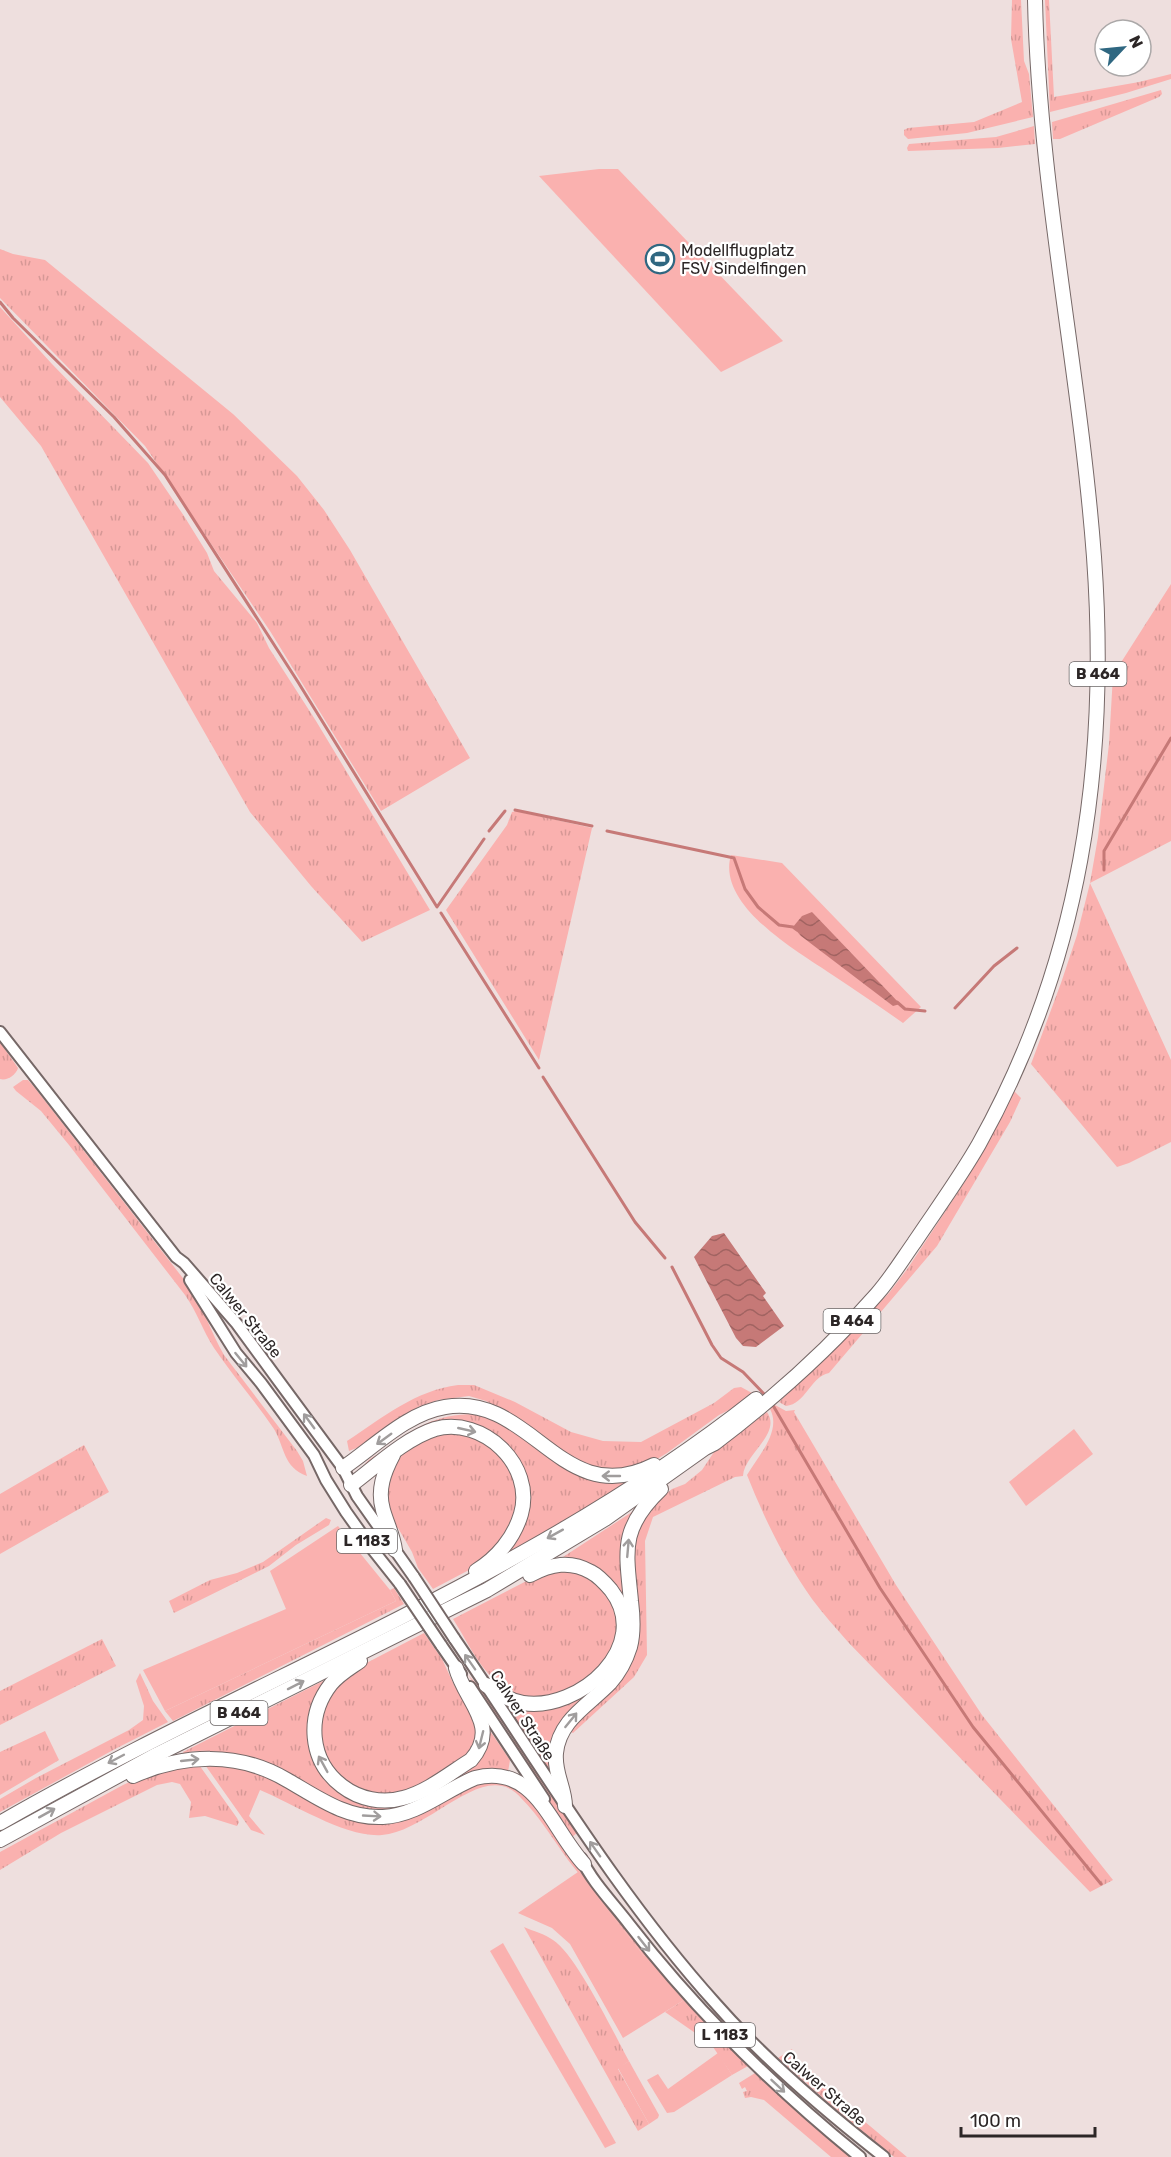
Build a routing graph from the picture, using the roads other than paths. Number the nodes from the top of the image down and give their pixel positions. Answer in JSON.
{"nodes":[{"id":1,"x":1035,"y":0,"type":"edge"},
{"id":2,"x":0,"y":1032,"type":"edge"},
{"id":3,"x":176,"y":1257,"type":"junction"},
{"id":4,"x":749,"y":1409,"type":"junction"},
{"id":5,"x":715,"y":1443,"type":"junction"},
{"id":6,"x":685,"y":1451,"type":"junction"},
{"id":7,"x":393,"y":1453,"type":"junction"},
{"id":8,"x":343,"y":1468,"type":"junction"},
{"id":9,"x":326,"y":1480,"type":"junction"},
{"id":10,"x":351,"y":1485,"type":"junction"},
{"id":11,"x":336,"y":1496,"type":"junction"},
{"id":12,"x":395,"y":1550,"type":"junction"},
{"id":13,"x":487,"y":1590,"type":"junction"},
{"id":14,"x":394,"y":1620,"type":"junction"},
{"id":15,"x":385,"y":1641,"type":"junction"},
{"id":16,"x":456,"y":1668,"type":"junction"},
{"id":17,"x":486,"y":1685,"type":"junction"},
{"id":18,"x":94,"y":1788,"type":"junction"},
{"id":19,"x":565,"y":1806,"type":"junction"},
{"id":20,"x":0,"y":1823,"type":"edge"},
{"id":21,"x":0,"y":1840,"type":"edge"},
{"id":22,"x":584,"y":1864,"type":"junction"},
{"id":23,"x":860,"y":2157,"type":"edge"},
{"id":24,"x":884,"y":2157,"type":"edge"}],
"edges":[{"from":1,"to":4,"type":"highway","number":"B 464"},
{"from":2,"to":3,"type":"main road","name":"Calwer Straße","number":"L 1183"},
{"from":8,"to":3,"type":"main road","name":"Calwer Straße","number":"L 1183","one_way":true},
{"from":3,"to":9,"type":"main road","name":"Calwer Straße","number":"L 1183","one_way":true},
{"from":4,"to":5,"type":"highway","number":"B 464"},
{"from":4,"to":6,"type":"highway","number":"B 464"},
{"from":5,"to":13,"type":"highway","number":"B 464"},
{"from":19,"to":5,"type":"highway","one_way":true},
{"from":6,"to":8,"type":"highway","one_way":true},
{"from":6,"to":14,"type":"highway","number":"B 464","one_way":true},
{"from":7,"to":10,"type":"highway"},
{"from":7,"to":12,"type":"highway"},
{"from":7,"to":14,"type":"highway","one_way":true},
{"from":8,"to":9,"type":"main road"},
{"from":8,"to":10,"type":"main road","name":"Calwer Straße","number":"L 1183"},
{"from":9,"to":11,"type":"main road","name":"Calwer Straße","number":"L 1183"},
{"from":10,"to":11,"type":"main road"},
{"from":10,"to":12,"type":"main road","name":"Calwer Straße","number":"L 1183"},
{"from":11,"to":16,"type":"main road","name":"Calwer Straße","number":"L 1183","bridge":true},
{"from":17,"to":12,"type":"main road","name":"Calwer Straße","number":"L 1183","one_way":true,"bridge":true},
{"from":13,"to":15,"type":"highway","number":"B 464"},
{"from":13,"to":17,"type":"highway"},
{"from":14,"to":20,"type":"highway","number":"B 464","one_way":true},
{"from":16,"to":15,"type":"highway","one_way":true},
{"from":18,"to":15,"type":"highway","number":"B 464","one_way":true},
{"from":16,"to":22,"type":"main road","name":"Calwer Straße","number":"L 1183"},
{"from":17,"to":19,"type":"main road","name":"Calwer Straße","number":"L 1183"},
{"from":21,"to":18,"type":"highway","number":"B 464","one_way":true},
{"from":18,"to":22,"type":"highway","one_way":true},
{"from":24,"to":19,"type":"main road","name":"Calwer Straße","number":"L 1183","one_way":true},
{"from":22,"to":23,"type":"main road","name":"Calwer Straße","number":"L 1183","one_way":true}]}
